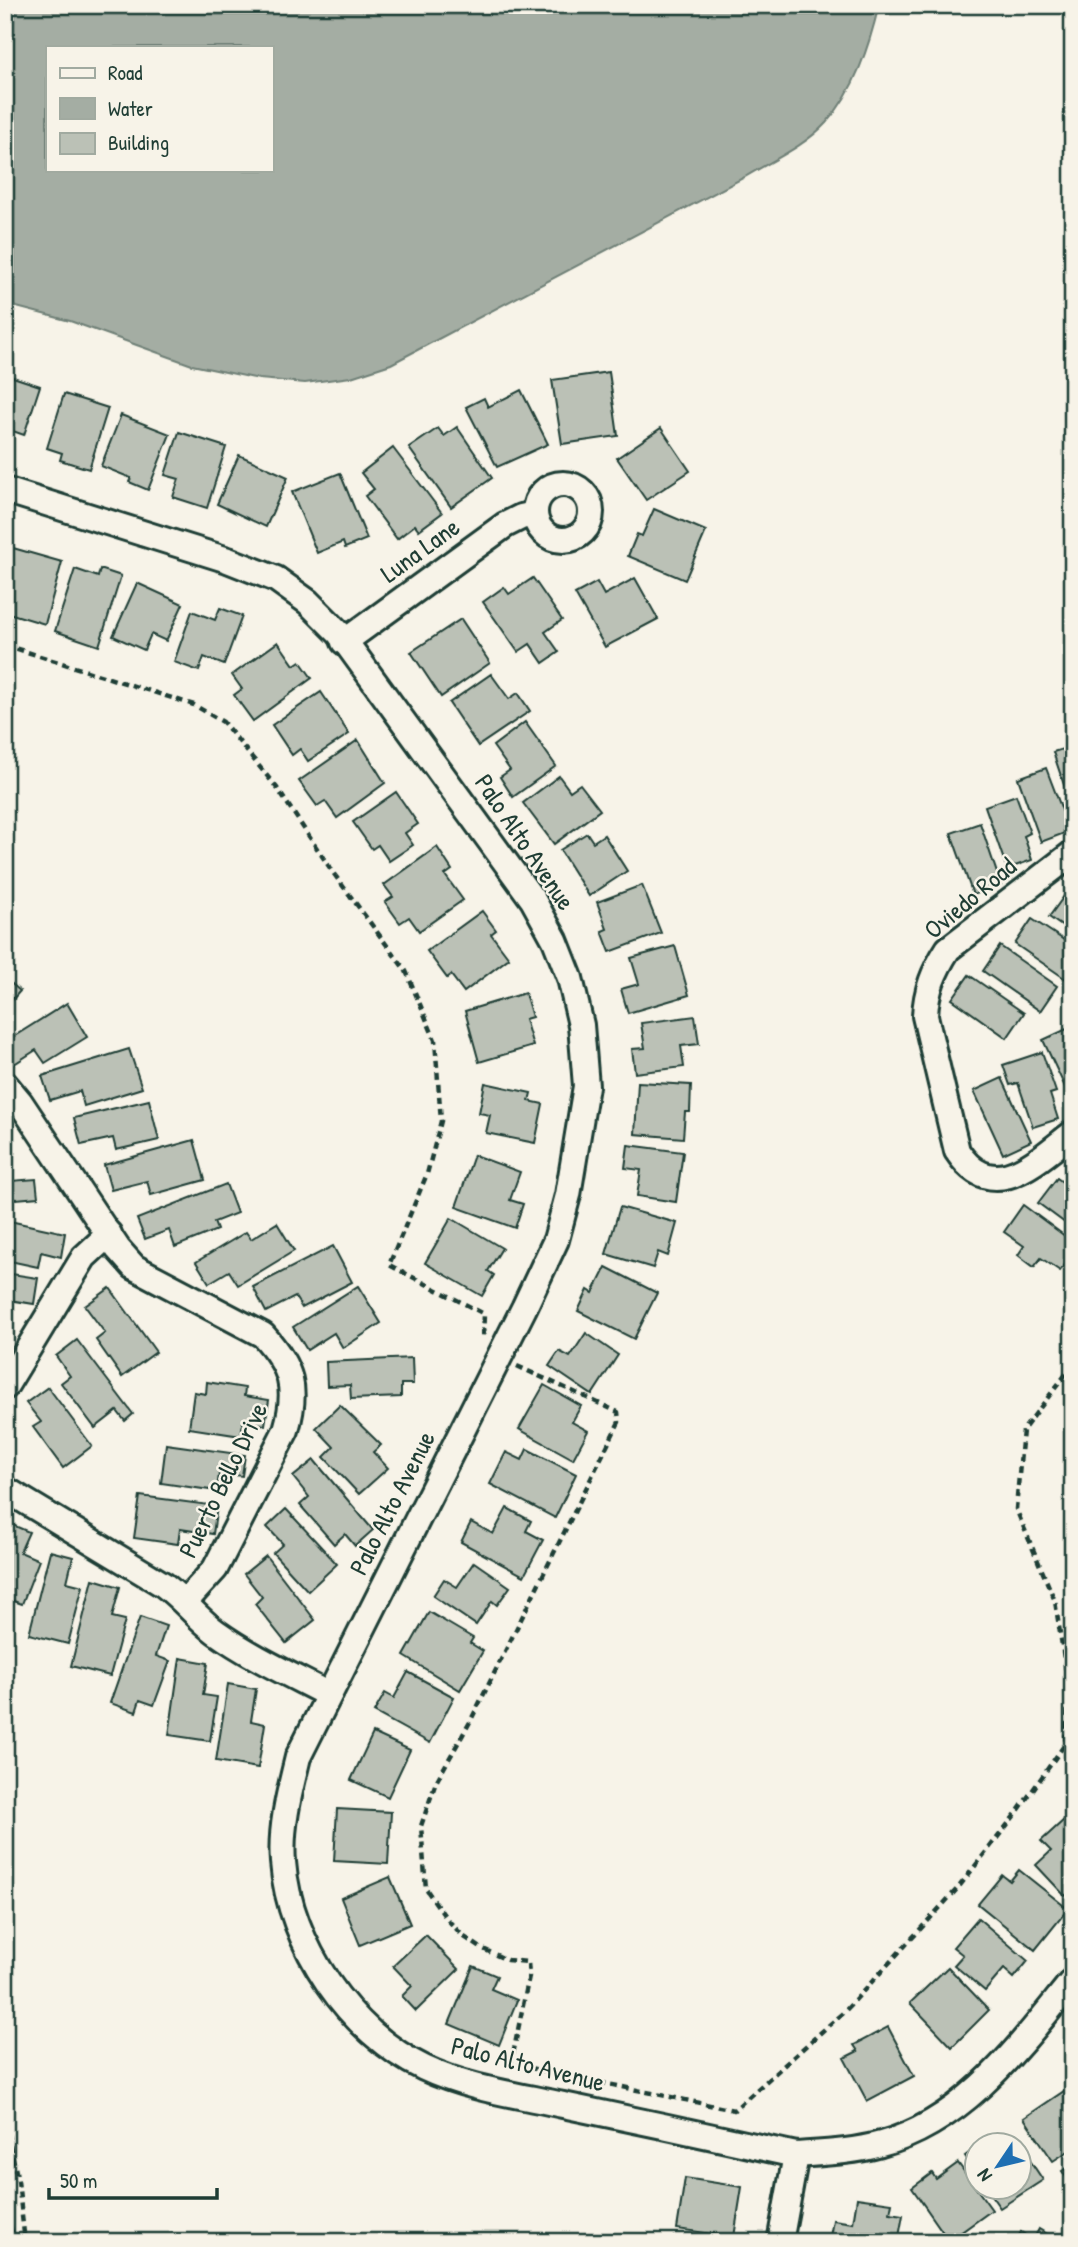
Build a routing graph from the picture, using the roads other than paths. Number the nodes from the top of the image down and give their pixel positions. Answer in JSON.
{"nodes":[{"id":1,"x":5,"y":490,"type":"edge"},
{"id":2,"x":535,"y":514,"type":"dead end"},
{"id":3,"x":344,"y":642,"type":"junction"},
{"id":4,"x":1073,"y":853,"type":"edge"},
{"id":5,"x":5,"y":1084,"type":"edge"},
{"id":6,"x":1073,"y":1133,"type":"edge"},
{"id":7,"x":109,"y":1234,"type":"junction"},
{"id":8,"x":5,"y":1387,"type":"edge"},
{"id":9,"x":5,"y":1489,"type":"edge"},
{"id":10,"x":185,"y":1602,"type":"junction"},
{"id":11,"x":329,"y":1695,"type":"junction"},
{"id":12,"x":1070,"y":1992,"type":"edge"},
{"id":13,"x":796,"y":2155,"type":"junction"},
{"id":14,"x":780,"y":2242,"type":"edge"}],
"edges":[{"from":1,"to":3,"type":"street","name":"Palo Alto Avenue"},
{"from":2,"to":3,"type":"street","name":"Luna Lane"},
{"from":3,"to":11,"type":"street","name":"Palo Alto Avenue"},
{"from":4,"to":6,"type":"street","name":"Oviedo Road"},
{"from":5,"to":7,"type":"street","name":"Puerto Bello Drive"},
{"from":7,"to":8,"type":"street"},
{"from":7,"to":10,"type":"street","name":"Puerto Bello Drive"},
{"from":9,"to":10,"type":"street"},
{"from":10,"to":11,"type":"street"},
{"from":11,"to":13,"type":"street","name":"Palo Alto Avenue"},
{"from":12,"to":13,"type":"street","name":"Palo Alto Avenue"},
{"from":13,"to":14,"type":"street"}]}
